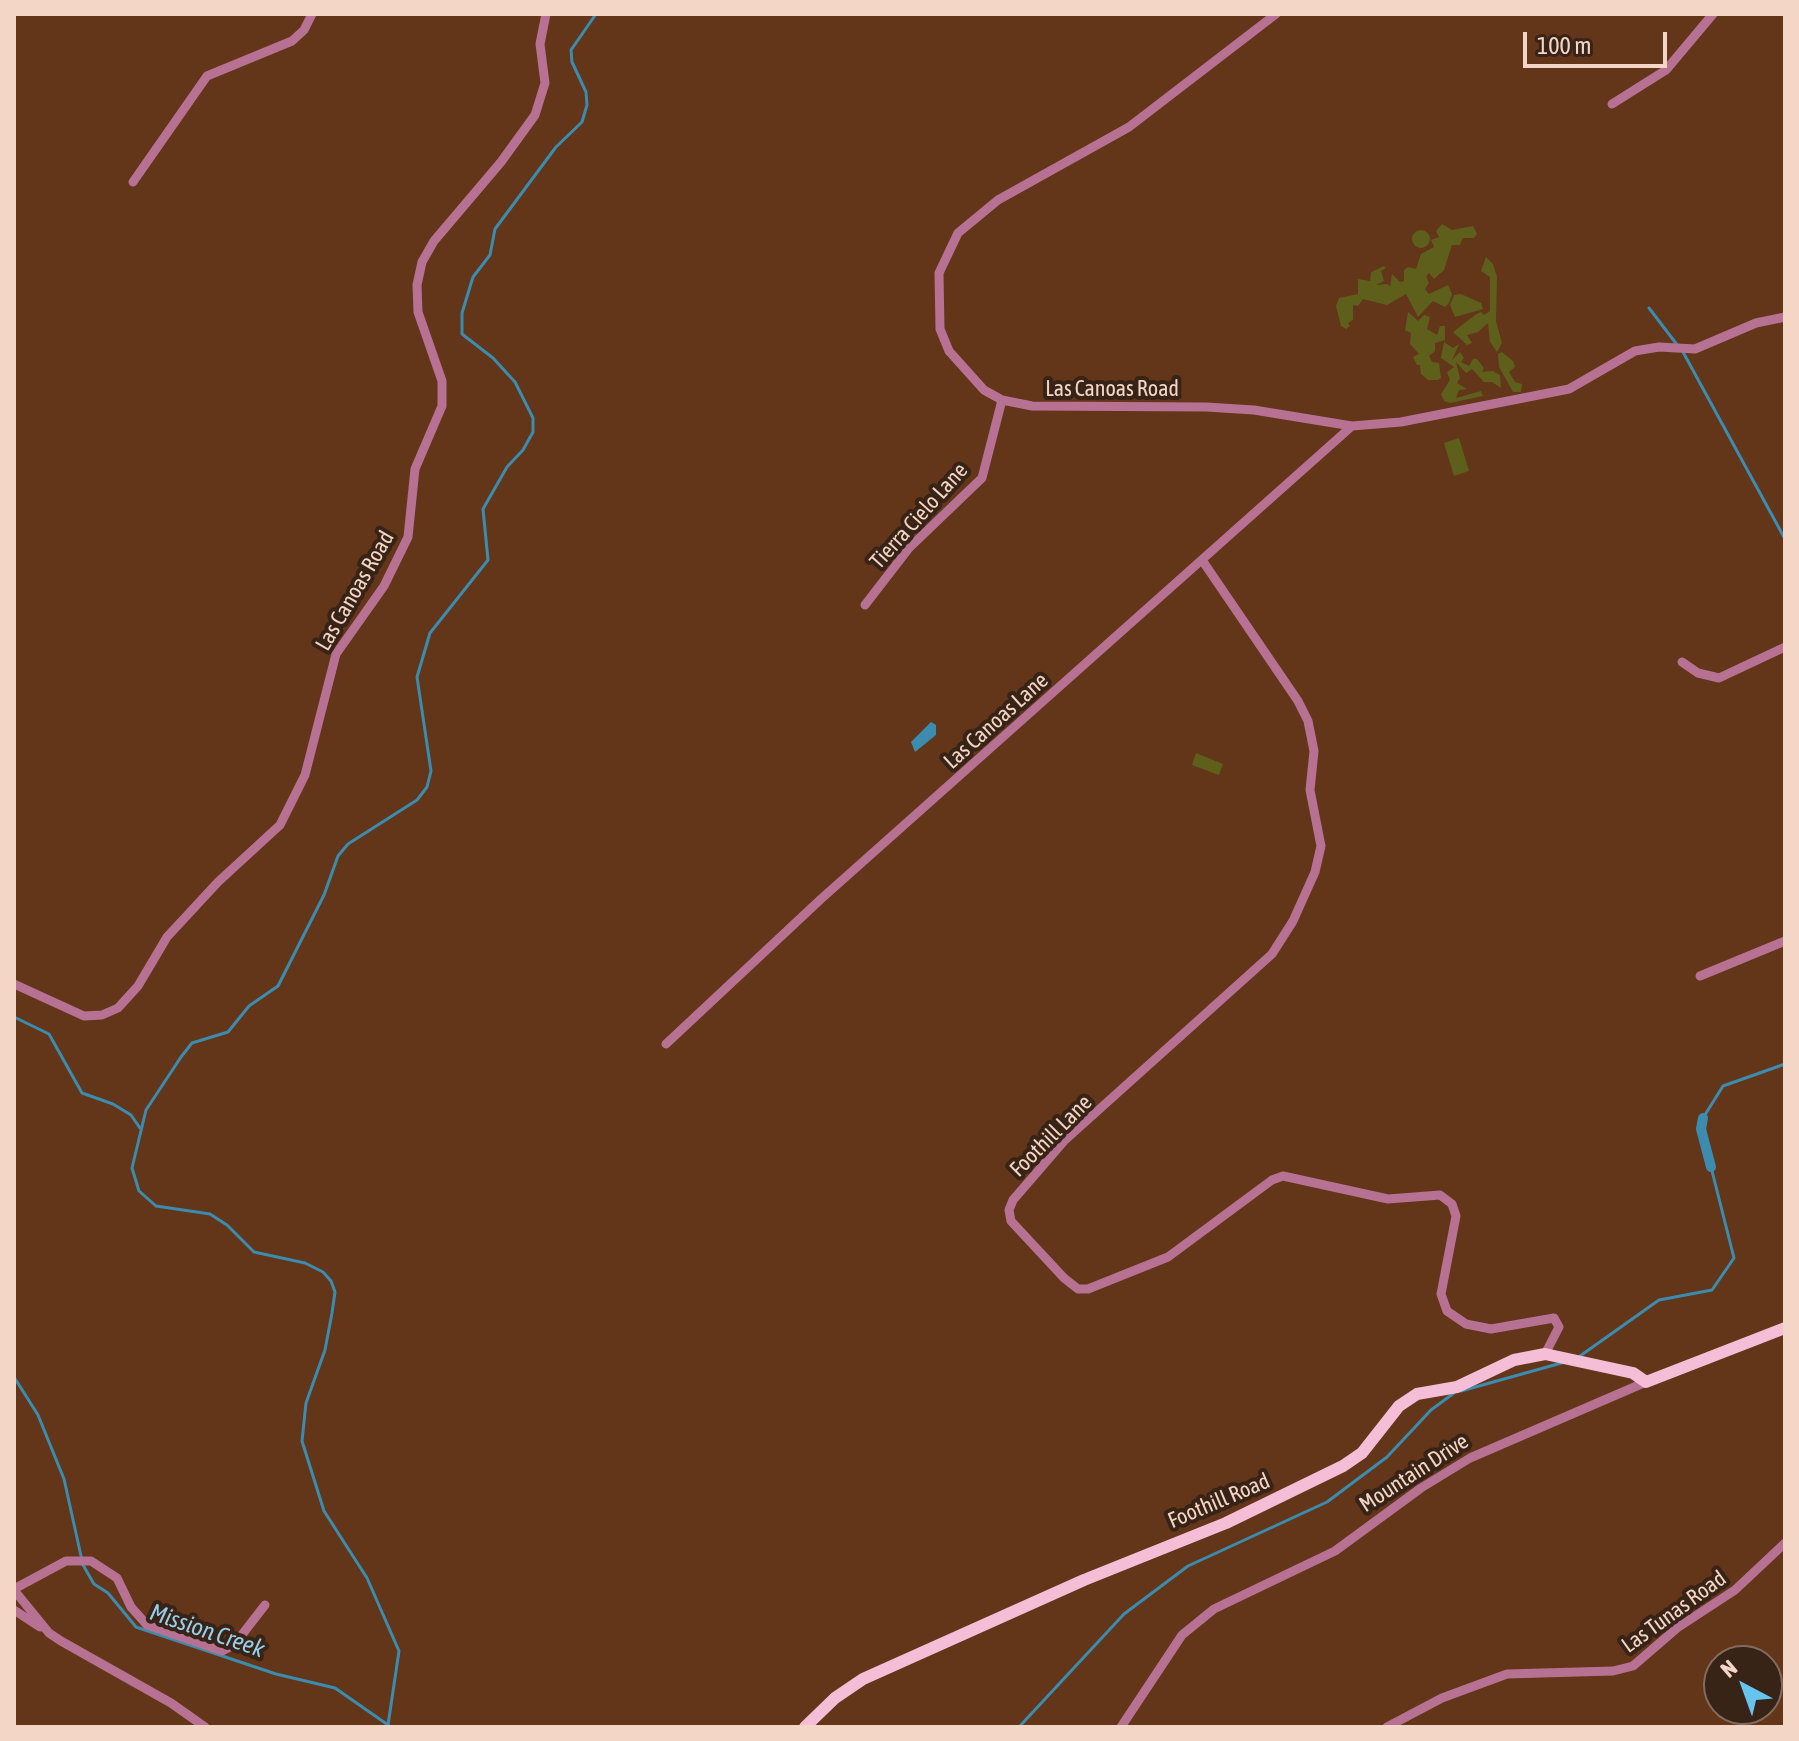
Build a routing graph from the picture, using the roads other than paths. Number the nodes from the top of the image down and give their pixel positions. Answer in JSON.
{"nodes":[{"id":1,"x":312,"y":14,"type":"edge"},
{"id":2,"x":546,"y":14,"type":"edge"},
{"id":3,"x":1276,"y":14,"type":"edge"},
{"id":4,"x":1713,"y":14,"type":"edge"},
{"id":5,"x":1612,"y":104,"type":"dead end"},
{"id":6,"x":133,"y":182,"type":"dead end"},
{"id":7,"x":1785,"y":317,"type":"edge"},
{"id":8,"x":1002,"y":400,"type":"junction"},
{"id":9,"x":1352,"y":426,"type":"junction"},
{"id":10,"x":1202,"y":560,"type":"junction"},
{"id":11,"x":865,"y":605,"type":"dead end"},
{"id":12,"x":1785,"y":647,"type":"edge"},
{"id":13,"x":1682,"y":662,"type":"dead end"},
{"id":14,"x":1785,"y":941,"type":"edge"},
{"id":15,"x":1700,"y":976,"type":"dead end"},
{"id":16,"x":14,"y":984,"type":"edge"},
{"id":17,"x":666,"y":1044,"type":"dead end"},
{"id":18,"x":1785,"y":1328,"type":"edge"},
{"id":19,"x":1545,"y":1354,"type":"junction"},
{"id":20,"x":1646,"y":1382,"type":"junction"},
{"id":21,"x":1785,"y":1543,"type":"edge"},
{"id":22,"x":14,"y":1590,"type":"edge"},
{"id":23,"x":265,"y":1605,"type":"dead end"},
{"id":24,"x":14,"y":1610,"type":"edge"},
{"id":25,"x":49,"y":1633,"type":"junction"},
{"id":26,"x":205,"y":1727,"type":"edge"},
{"id":27,"x":805,"y":1727,"type":"edge"},
{"id":28,"x":1121,"y":1727,"type":"edge"},
{"id":29,"x":1387,"y":1727,"type":"edge"}],
"edges":[{"from":1,"to":6,"type":"street"},
{"from":2,"to":16,"type":"street","name":"Las Canoas Road"},
{"from":3,"to":8,"type":"street","name":"Las Canoas Road"},
{"from":4,"to":5,"type":"street"},
{"from":7,"to":9,"type":"street","name":"Las Canoas Road"},
{"from":8,"to":9,"type":"street","name":"Las Canoas Road"},
{"from":8,"to":11,"type":"street","name":"Tierra Cielo Lane"},
{"from":9,"to":10,"type":"street","name":"Las Canoas Lane"},
{"from":10,"to":17,"type":"street","name":"Las Canoas Lane"},
{"from":10,"to":19,"type":"street","name":"Foothill Lane"},
{"from":12,"to":13,"type":"street"},
{"from":14,"to":15,"type":"street"},
{"from":18,"to":20,"type":"main road","name":"Mountain Drive"},
{"from":19,"to":20,"type":"main road","name":"Foothill Road"},
{"from":19,"to":27,"type":"main road","name":"Foothill Road"},
{"from":20,"to":28,"type":"street","name":"Mountain Drive"},
{"from":21,"to":29,"type":"street","name":"Las Tunas Road"},
{"from":22,"to":23,"type":"street"},
{"from":22,"to":25,"type":"street"},
{"from":24,"to":25,"type":"street"},
{"from":25,"to":26,"type":"street"}]}
